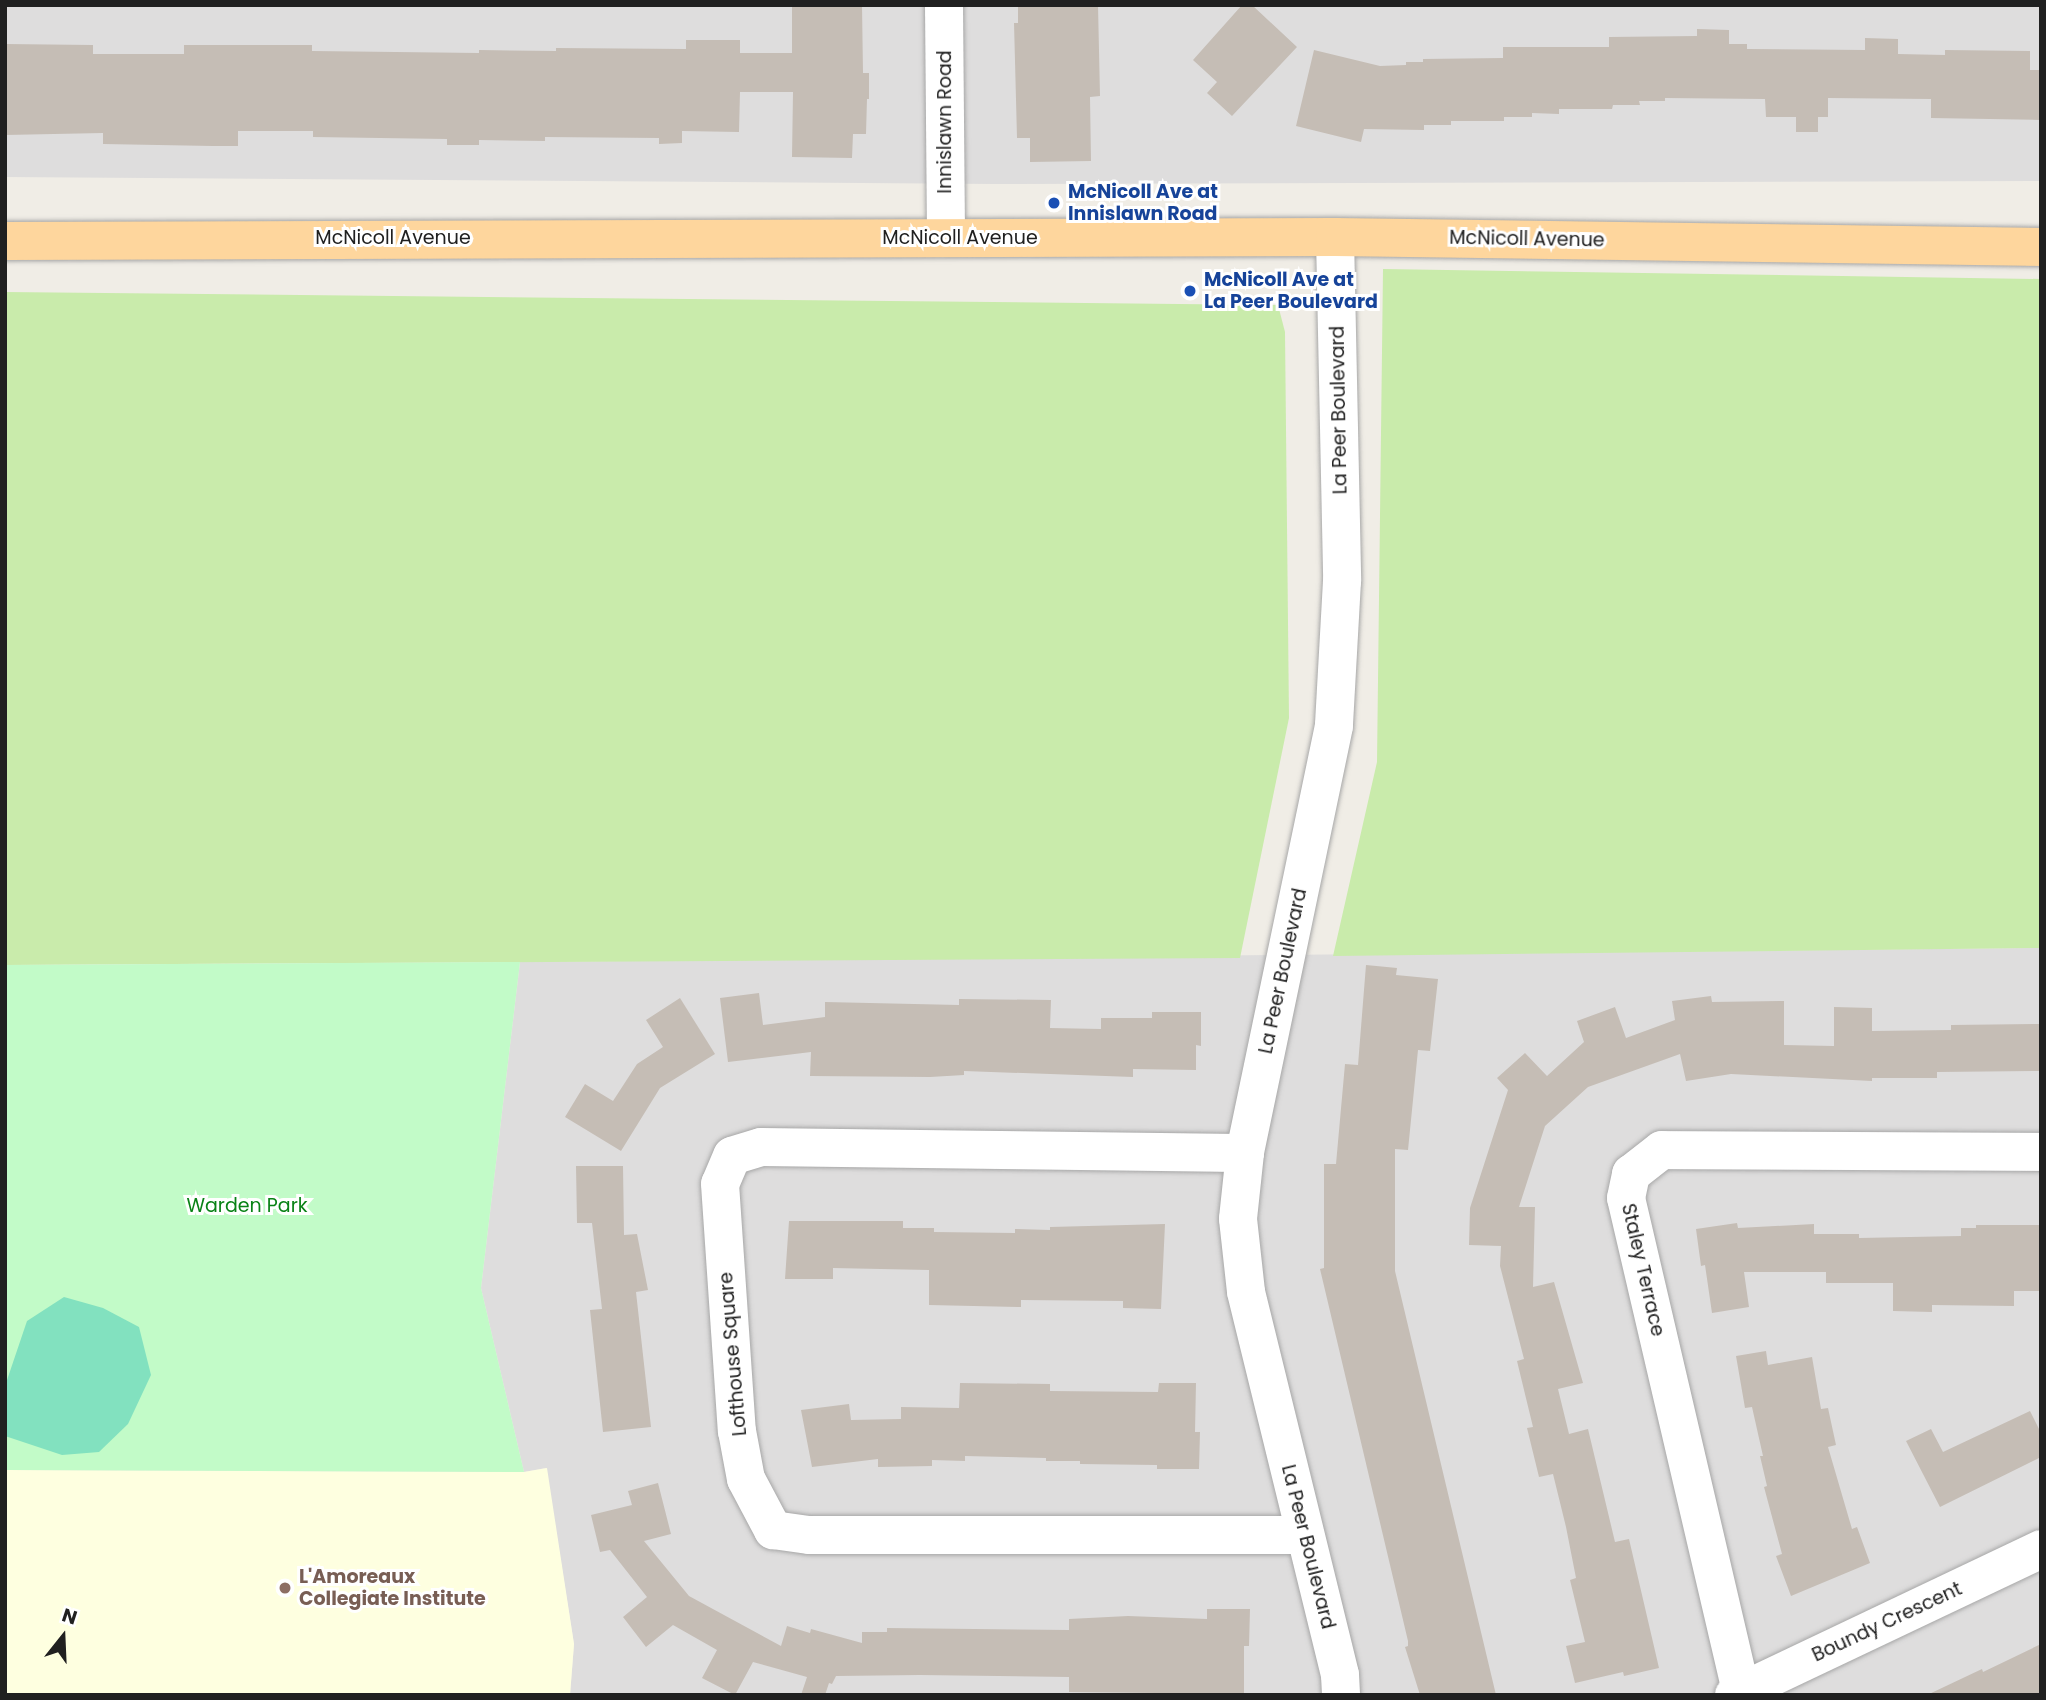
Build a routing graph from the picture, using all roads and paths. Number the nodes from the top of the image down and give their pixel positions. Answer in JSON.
{"nodes":[{"id":1,"x":944,"y":5,"type":"edge"},
{"id":2,"x":1335,"y":237,"type":"junction"},
{"id":3,"x":946,"y":238,"type":"junction"},
{"id":4,"x":5,"y":241,"type":"edge"},
{"id":5,"x":2041,"y":247,"type":"edge"},
{"id":6,"x":2041,"y":1152,"type":"edge"},
{"id":7,"x":1245,"y":1153,"type":"junction"},
{"id":8,"x":1306,"y":1535,"type":"junction"},
{"id":9,"x":2041,"y":1549,"type":"edge"},
{"id":10,"x":1737,"y":1693,"type":"edge"},
{"id":11,"x":1341,"y":1695,"type":"edge"}],
"edges":[{"from":1,"to":3,"type":"street","name":"Innislawn Road"},
{"from":2,"to":3,"type":"main road","name":"McNicoll Avenue"},
{"from":2,"to":5,"type":"main road","name":"McNicoll Avenue"},
{"from":2,"to":7,"type":"street","name":"La Peer Boulevard"},
{"from":3,"to":4,"type":"main road","name":"McNicoll Avenue"},
{"from":6,"to":10,"type":"street","name":"Staley Terrace"},
{"from":7,"to":8,"type":"street","name":"La Peer Boulevard"},
{"from":7,"to":8,"type":"street","name":"Lofthouse Square"},
{"from":8,"to":11,"type":"street","name":"La Peer Boulevard"},
{"from":9,"to":10,"type":"street","name":"Boundy Crescent"}]}
